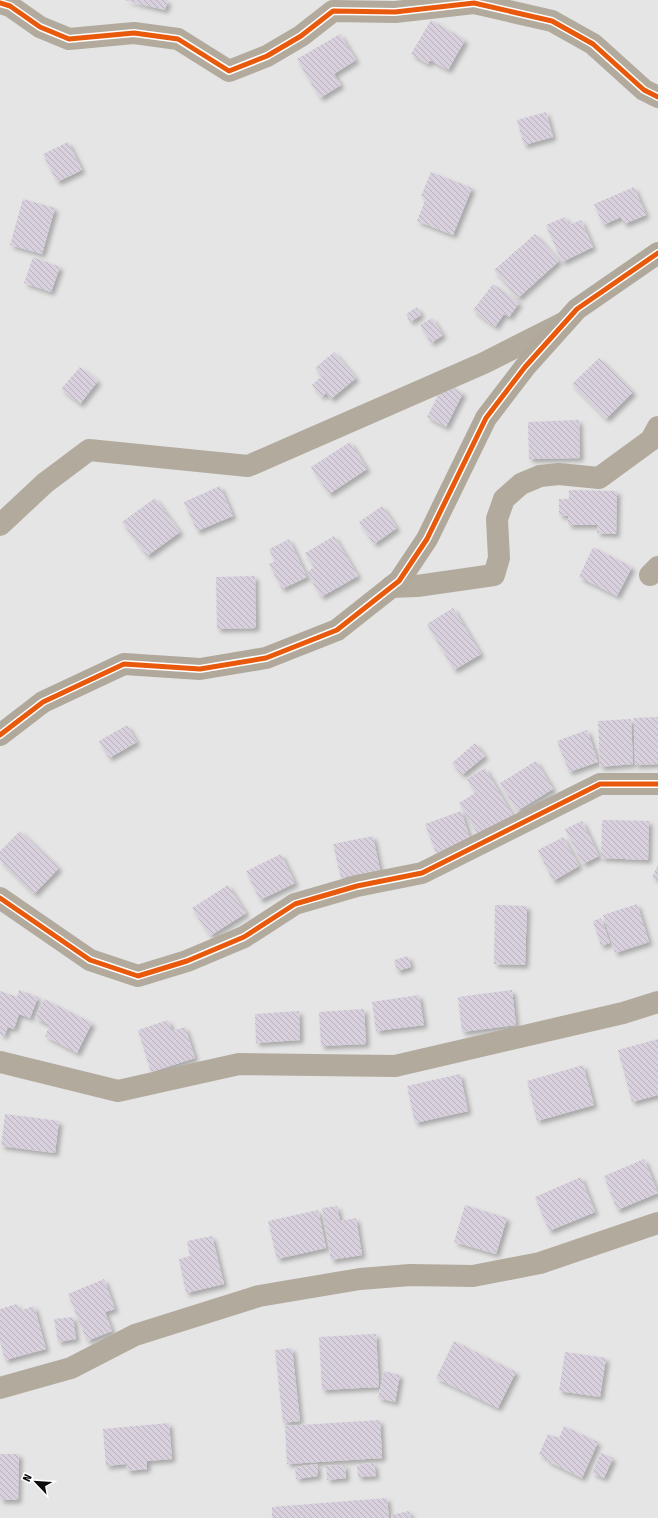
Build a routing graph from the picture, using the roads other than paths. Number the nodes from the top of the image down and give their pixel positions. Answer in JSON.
{"nodes":[{"id":1,"x":0,"y":3,"type":"edge"},
{"id":2,"x":448,"y":3,"type":"edge"},
{"id":3,"x":658,"y":97,"type":"edge"},
{"id":4,"x":658,"y":253,"type":"edge"},
{"id":5,"x":566,"y":321,"type":"junction"},
{"id":6,"x":658,"y":428,"type":"edge"},
{"id":7,"x":0,"y":525,"type":"edge"},
{"id":8,"x":391,"y":587,"type":"junction"},
{"id":9,"x":0,"y":735,"type":"edge"},
{"id":10,"x":658,"y":784,"type":"edge"},
{"id":11,"x":0,"y":898,"type":"edge"},
{"id":12,"x":658,"y":1002,"type":"edge"},
{"id":13,"x":0,"y":1062,"type":"edge"},
{"id":14,"x":658,"y":1222,"type":"edge"},
{"id":15,"x":0,"y":1388,"type":"edge"}],
"edges":[{"from":1,"to":2,"type":"street"},
{"from":2,"to":3,"type":"street"},
{"from":4,"to":5,"type":"street"},
{"from":5,"to":7,"type":"street"},
{"from":5,"to":8,"type":"street"},
{"from":6,"to":8,"type":"street"},
{"from":8,"to":9,"type":"street"},
{"from":10,"to":11,"type":"street"},
{"from":12,"to":13,"type":"street"},
{"from":14,"to":15,"type":"street"}]}
